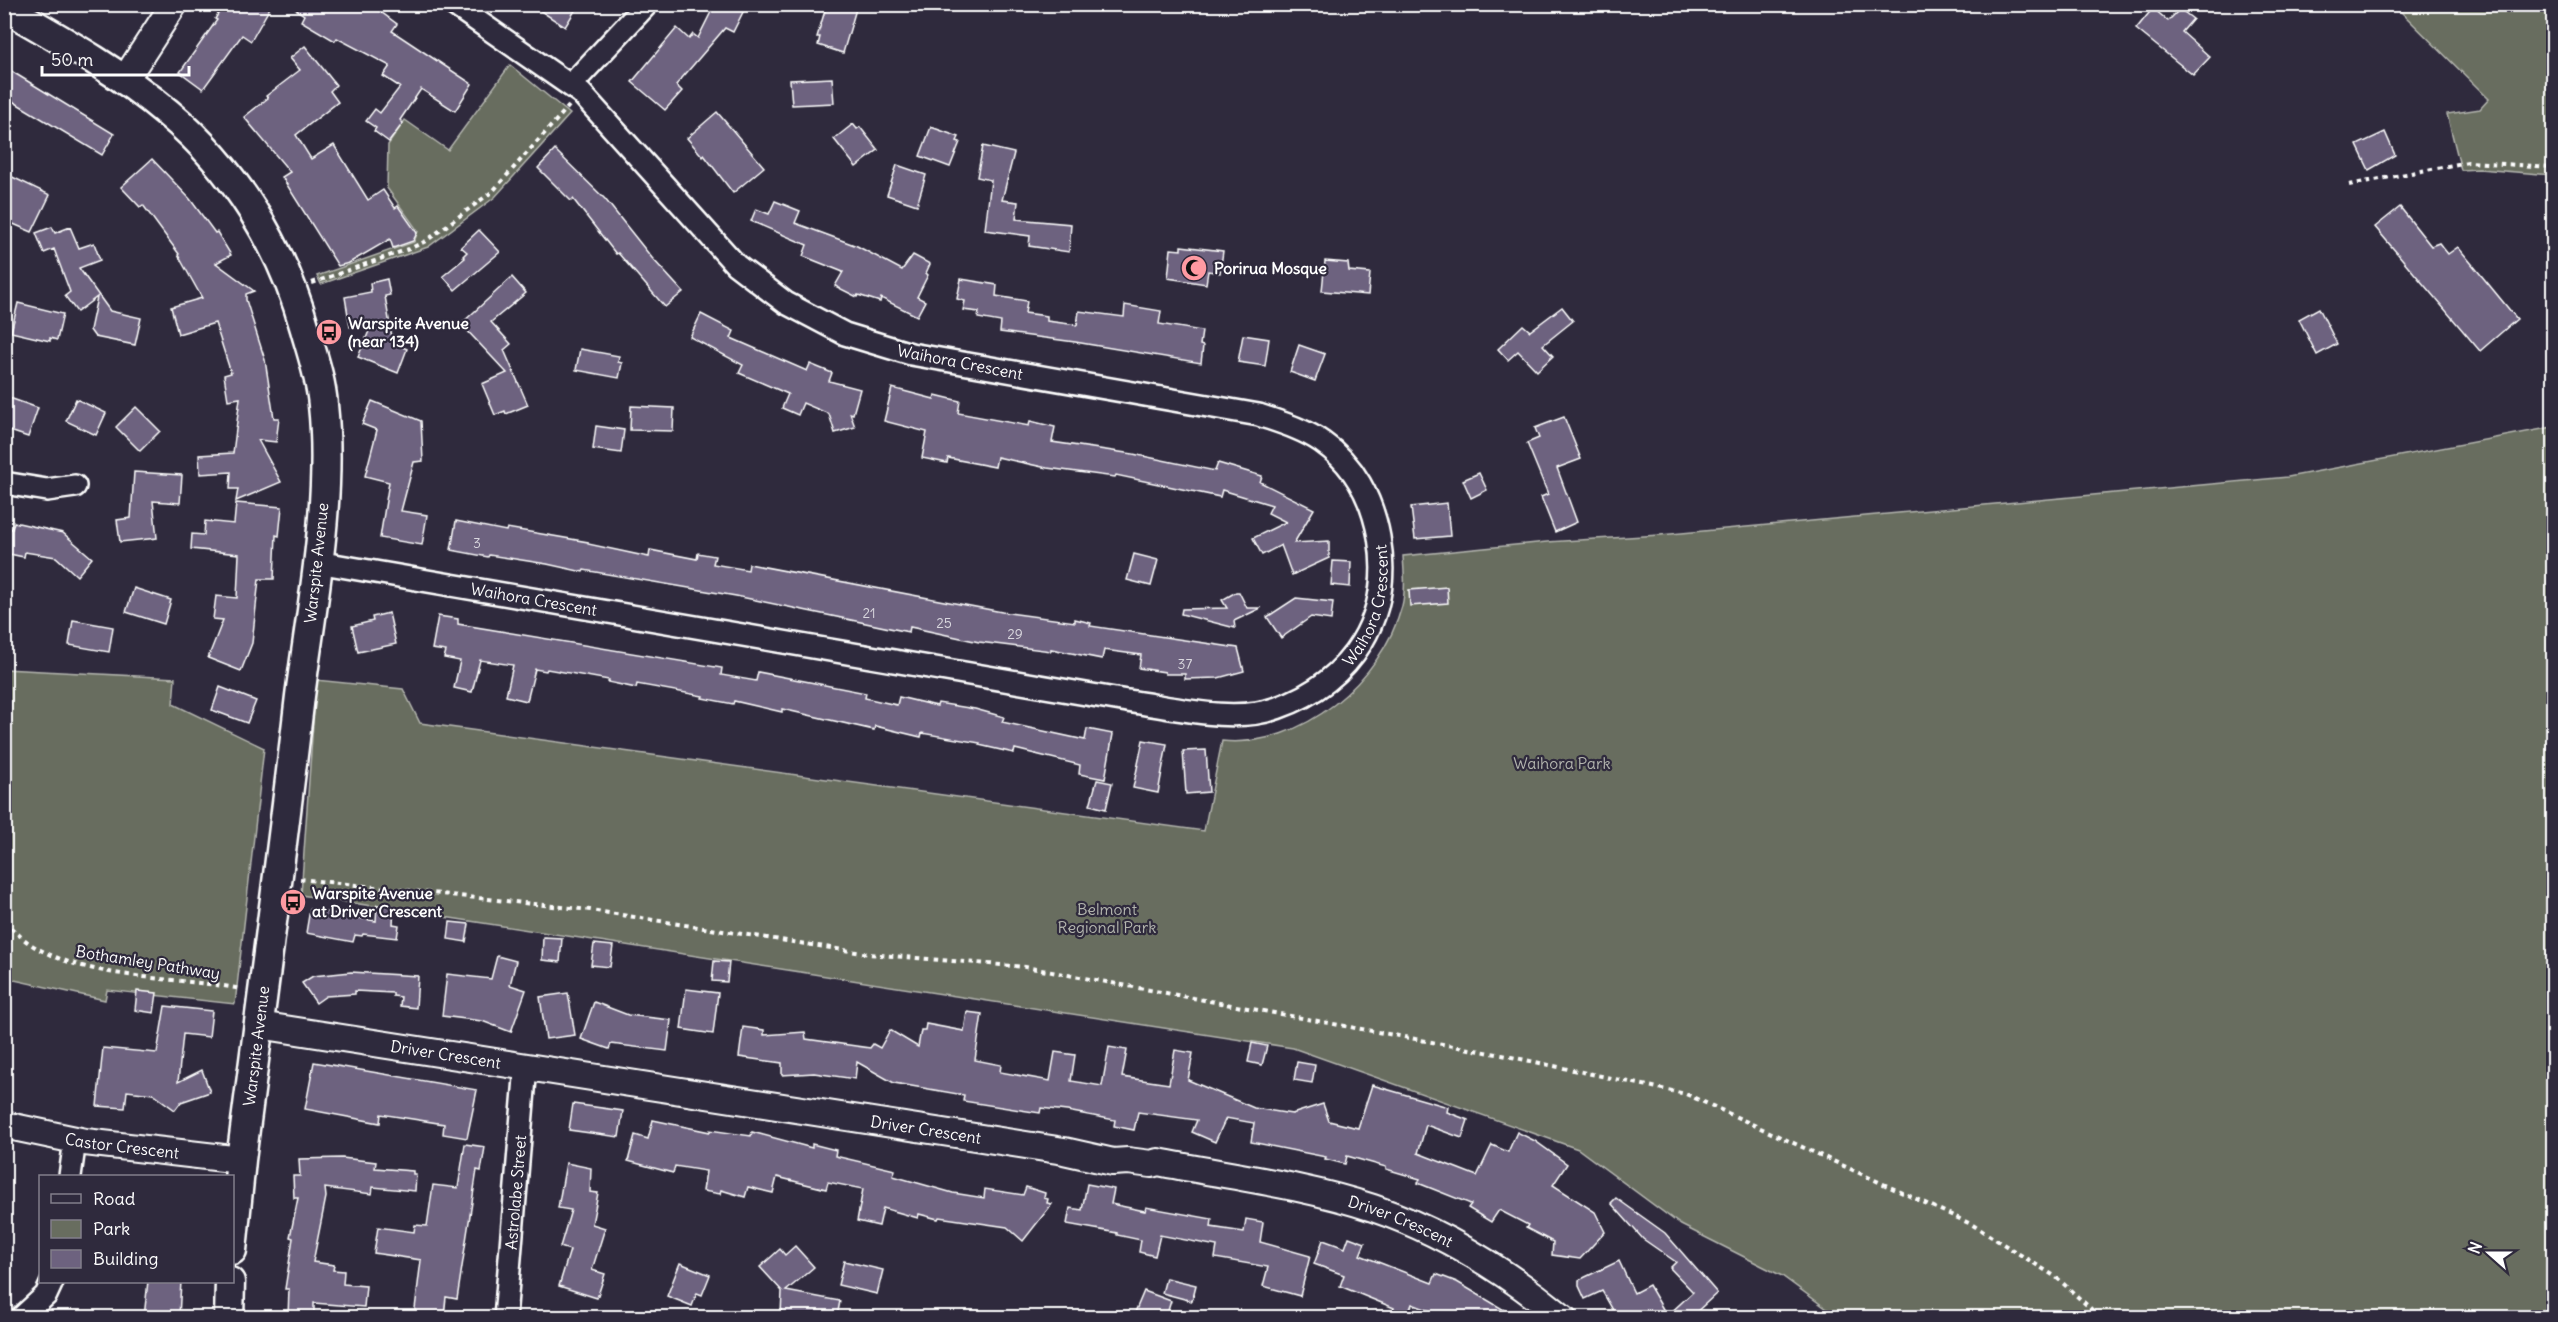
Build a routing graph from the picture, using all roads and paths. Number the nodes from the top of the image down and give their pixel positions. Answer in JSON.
{"nodes":[{"id":1,"x":174,"y":4,"type":"edge"},
{"id":2,"x":453,"y":4,"type":"edge"},
{"id":3,"x":646,"y":4,"type":"edge"},
{"id":4,"x":4,"y":7,"type":"edge"},
{"id":5,"x":124,"y":81,"type":"junction"},
{"id":6,"x":576,"y":89,"type":"junction"},
{"id":7,"x":2553,"y":167,"type":"edge"},
{"id":8,"x":2349,"y":185,"type":"dead end"},
{"id":9,"x":294,"y":289,"type":"junction"},
{"id":10,"x":4,"y":483,"type":"edge"},
{"id":11,"x":75,"y":486,"type":"dead end"},
{"id":12,"x":317,"y":562,"type":"junction"},
{"id":13,"x":278,"y":876,"type":"junction"},
{"id":14,"x":4,"y":922,"type":"edge"},
{"id":15,"x":263,"y":994,"type":"junction"},
{"id":16,"x":259,"y":1025,"type":"junction"},
{"id":17,"x":526,"y":1066,"type":"junction"},
{"id":18,"x":4,"y":1125,"type":"edge"},
{"id":19,"x":75,"y":1140,"type":"junction"},
{"id":20,"x":241,"y":1160,"type":"junction"},
{"id":21,"x":70,"y":1175,"type":"edge"},
{"id":22,"x":234,"y":1230,"type":"edge"},
{"id":23,"x":51,"y":1283,"type":"edge"},
{"id":24,"x":230,"y":1283,"type":"edge"},
{"id":25,"x":21,"y":1317,"type":"edge"},
{"id":26,"x":229,"y":1317,"type":"edge"},
{"id":27,"x":505,"y":1317,"type":"edge"},
{"id":28,"x":1563,"y":1317,"type":"edge"},
{"id":29,"x":2101,"y":1317,"type":"edge"}],
"edges":[{"from":1,"to":5,"type":"street"},
{"from":2,"to":6,"type":"street","name":"Waihora Crescent"},
{"from":3,"to":6,"type":"street"},
{"from":4,"to":5,"type":"main road","name":"Warspite Avenue"},
{"from":5,"to":9,"type":"main road","name":"Warspite Avenue"},
{"from":6,"to":9,"type":"path"},
{"from":6,"to":12,"type":"street","name":"Waihora Crescent"},
{"from":7,"to":8,"type":"path"},
{"from":9,"to":12,"type":"main road","name":"Warspite Avenue"},
{"from":10,"to":11,"type":"street"},
{"from":12,"to":13,"type":"main road","name":"Warspite Avenue"},
{"from":13,"to":15,"type":"main road","name":"Warspite Avenue"},
{"from":13,"to":29,"type":"path"},
{"from":14,"to":15,"type":"path","name":"Bothamley Pathway"},
{"from":15,"to":16,"type":"main road","name":"Warspite Avenue"},
{"from":16,"to":17,"type":"street","name":"Driver Crescent"},
{"from":16,"to":20,"type":"main road","name":"Warspite Avenue"},
{"from":17,"to":27,"type":"street","name":"Astrolabe Street"},
{"from":17,"to":28,"type":"street","name":"Driver Crescent"},
{"from":18,"to":19,"type":"street","name":"Castor Crescent"},
{"from":19,"to":20,"type":"street","name":"Castor Crescent"},
{"from":19,"to":21,"type":"street"},
{"from":20,"to":22,"type":"main road","name":"Warspite Avenue"},
{"from":23,"to":25,"type":"street"},
{"from":24,"to":26,"type":"main road"}]}
